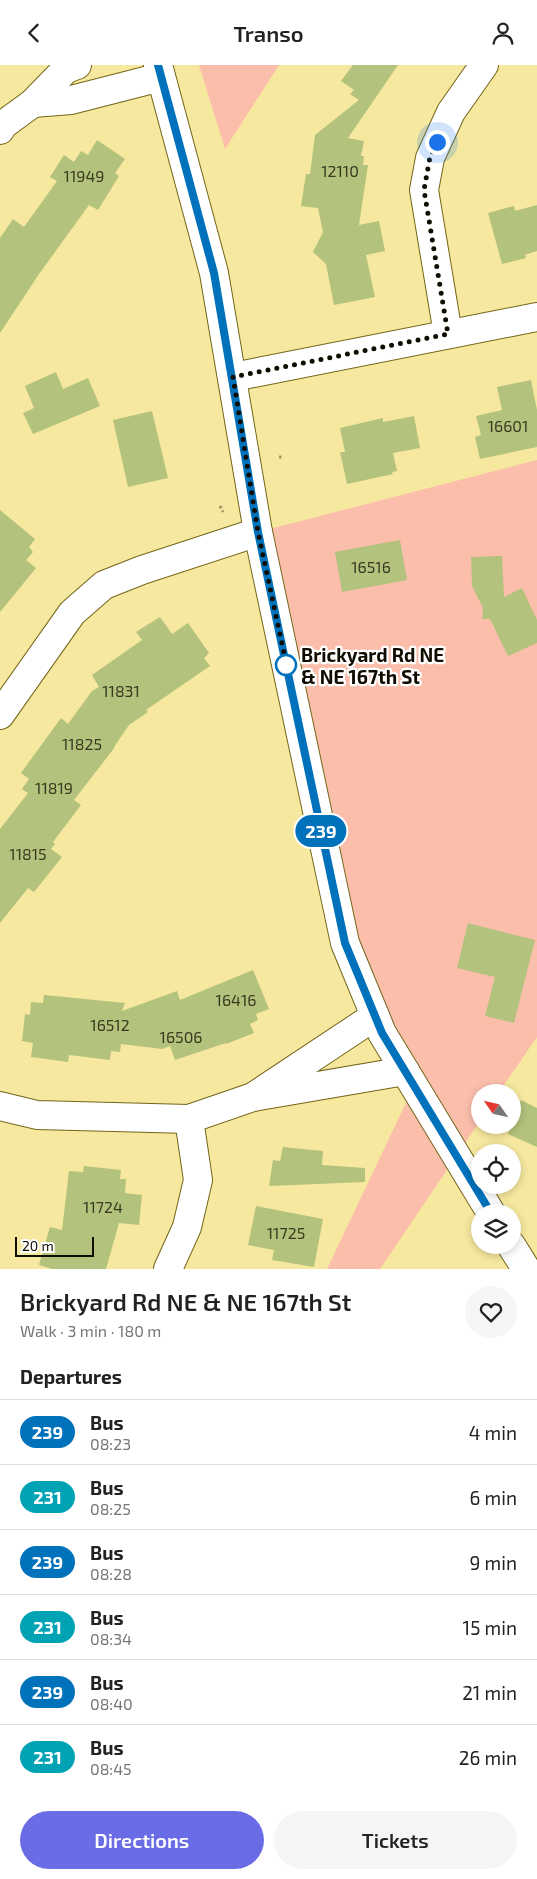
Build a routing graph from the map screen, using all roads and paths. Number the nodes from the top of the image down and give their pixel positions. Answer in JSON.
{"nodes":[{"id":1,"x":77,"y":65,"type":"edge"},
{"id":2,"x":484,"y":65,"type":"edge"},
{"id":3,"x":159,"y":71,"type":"edge"},
{"id":4,"x":33,"y":103,"type":"junction"},
{"id":5,"x":1,"y":126,"type":"edge"},
{"id":6,"x":537,"y":317,"type":"edge"},
{"id":7,"x":448,"y":334,"type":"junction"},
{"id":8,"x":233,"y":377,"type":"junction"},
{"id":9,"x":279,"y":457,"type":"dead end"},
{"id":10,"x":284,"y":457,"type":"dead end"},
{"id":11,"x":220,"y":506,"type":"dead end"},
{"id":12,"x":223,"y":512,"type":"dead end"},
{"id":13,"x":258,"y":532,"type":"junction"},
{"id":14,"x":0,"y":715,"type":"edge"},
{"id":15,"x":375,"y":1016,"type":"junction"},
{"id":16,"x":405,"y":1071,"type":"junction"},
{"id":17,"x":253,"y":1097,"type":"junction"},
{"id":18,"x":0,"y":1106,"type":"edge"},
{"id":19,"x":189,"y":1119,"type":"junction"},
{"id":20,"x":486,"y":1204,"type":"edge"},
{"id":21,"x":517,"y":1254,"type":"edge"},
{"id":22,"x":168,"y":1269,"type":"edge"},
{"id":23,"x":526,"y":1269,"type":"edge"}],
"edges":[{"from":1,"to":4,"type":"street"},
{"from":2,"to":7,"type":"street"},
{"from":3,"to":4,"type":"street"},
{"from":3,"to":8,"type":"street"},
{"from":4,"to":5,"type":"street"},
{"from":6,"to":7,"type":"street"},
{"from":7,"to":8,"type":"street"},
{"from":8,"to":13,"type":"street"},
{"from":9,"to":10,"type":"path"},
{"from":11,"to":12,"type":"path"},
{"from":13,"to":14,"type":"street"},
{"from":13,"to":15,"type":"street"},
{"from":15,"to":16,"type":"street"},
{"from":15,"to":17,"type":"street"},
{"from":16,"to":17,"type":"street"},
{"from":16,"to":20,"type":"street"},
{"from":17,"to":19,"type":"street"},
{"from":18,"to":19,"type":"street"},
{"from":19,"to":22,"type":"street"},
{"from":21,"to":23,"type":"street"}]}
